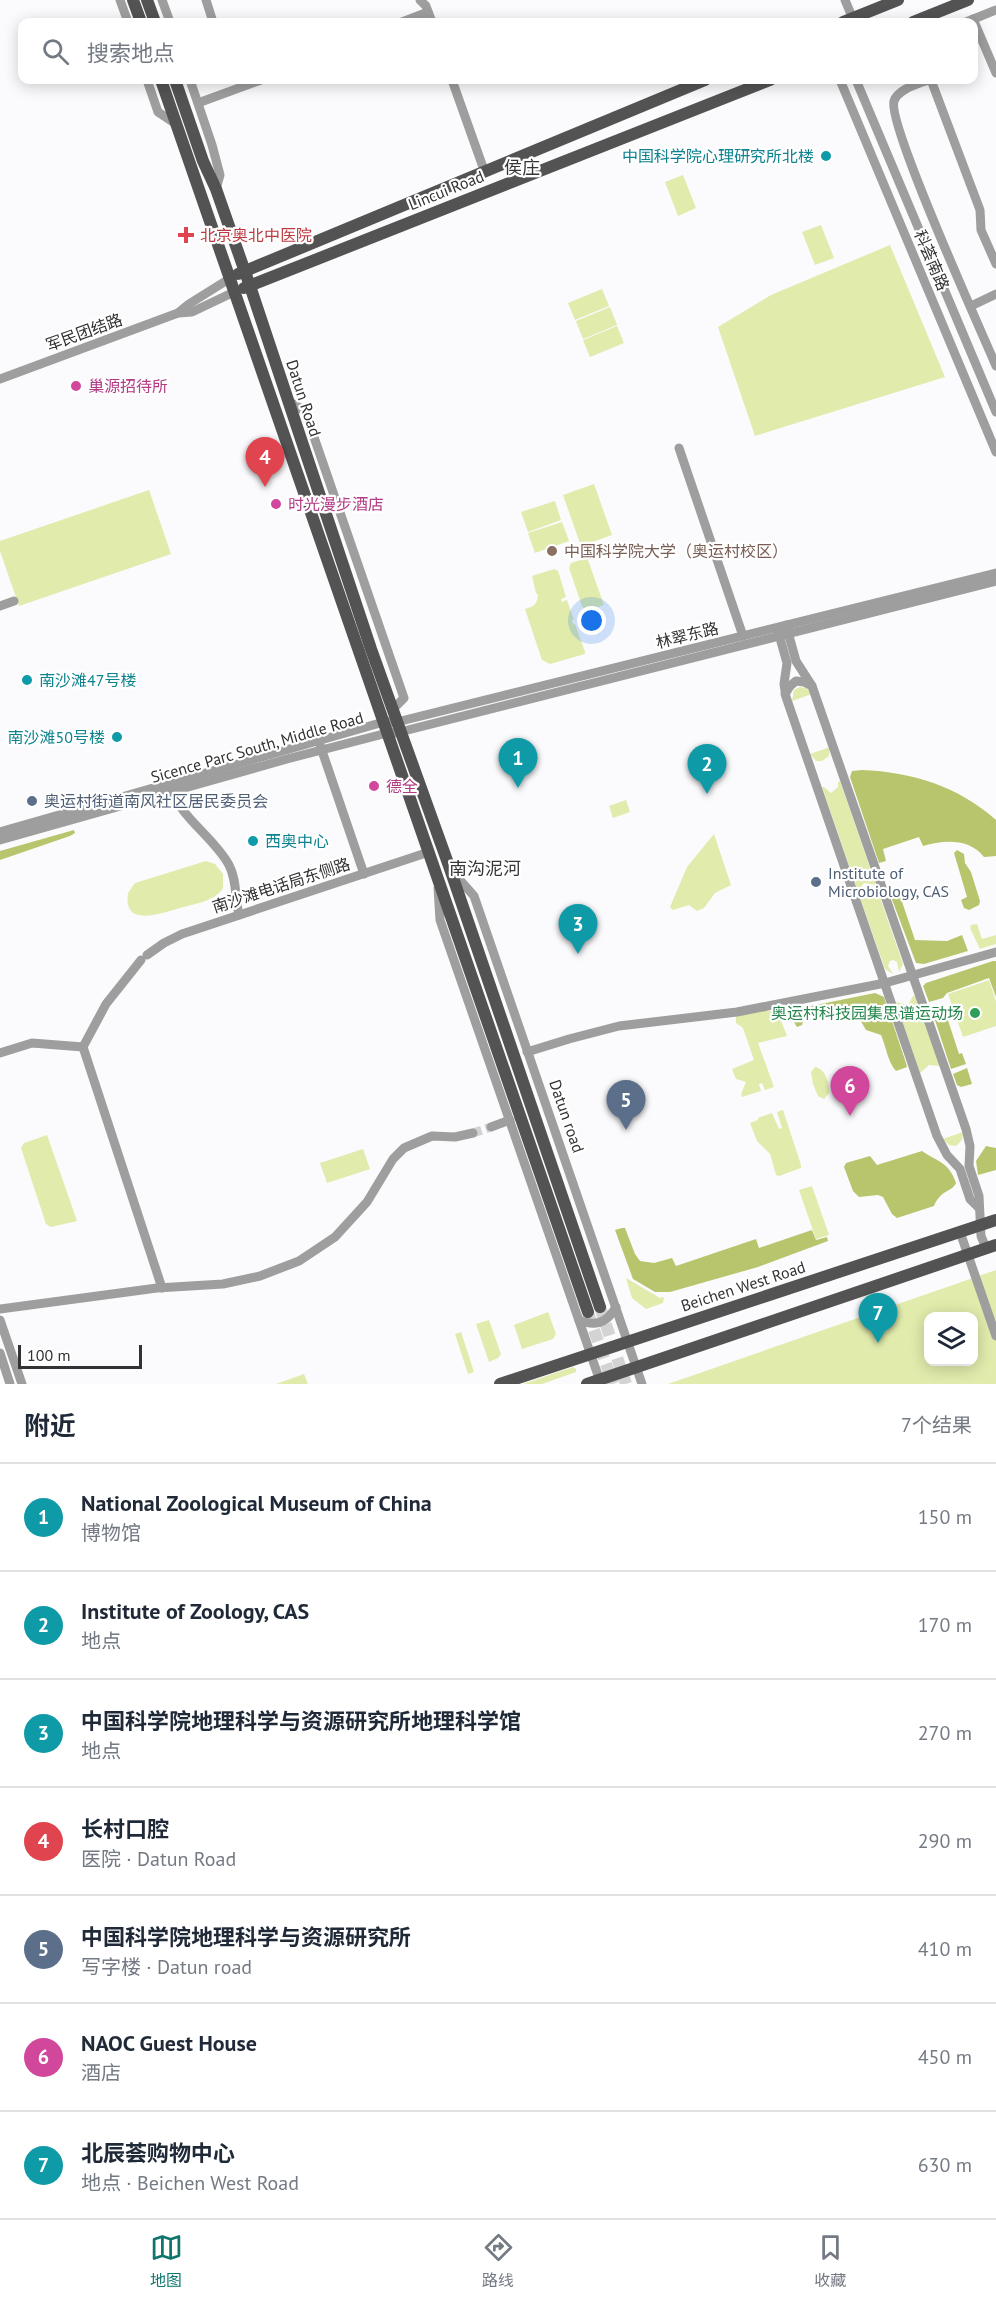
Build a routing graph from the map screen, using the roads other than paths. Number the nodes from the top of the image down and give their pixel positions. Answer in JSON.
{"nodes":[{"id":1,"x":120,"y":0,"type":"edge"},
{"id":2,"x":133,"y":0,"type":"edge"},
{"id":3,"x":147,"y":0,"type":"edge"},
{"id":4,"x":162,"y":0,"type":"edge"},
{"id":5,"x":206,"y":0,"type":"edge"},
{"id":6,"x":845,"y":0,"type":"edge"},
{"id":7,"x":898,"y":0,"type":"edge"},
{"id":8,"x":968,"y":0,"type":"edge"},
{"id":9,"x":426,"y":4,"type":"edge"},
{"id":10,"x":996,"y":10,"type":"edge"},
{"id":11,"x":127,"y":18,"type":"edge"},
{"id":12,"x":140,"y":18,"type":"edge"},
{"id":13,"x":154,"y":18,"type":"edge"},
{"id":14,"x":169,"y":18,"type":"edge"},
{"id":15,"x":212,"y":18,"type":"edge"},
{"id":16,"x":407,"y":18,"type":"edge"},
{"id":17,"x":848,"y":18,"type":"edge"},
{"id":18,"x":855,"y":18,"type":"edge"},
{"id":19,"x":923,"y":18,"type":"edge"},
{"id":20,"x":976,"y":18,"type":"edge"},
{"id":21,"x":978,"y":38,"type":"edge"},
{"id":22,"x":996,"y":73,"type":"edge"},
{"id":23,"x":148,"y":84,"type":"edge"},
{"id":24,"x":161,"y":84,"type":"edge"},
{"id":25,"x":176,"y":84,"type":"edge"},
{"id":26,"x":191,"y":84,"type":"edge"},
{"id":27,"x":232,"y":84,"type":"edge"},
{"id":28,"x":250,"y":84,"type":"edge"},
{"id":29,"x":453,"y":84,"type":"edge"},
{"id":30,"x":695,"y":84,"type":"edge"},
{"id":31,"x":760,"y":84,"type":"edge"},
{"id":32,"x":842,"y":84,"type":"edge"},
{"id":33,"x":858,"y":84,"type":"edge"},
{"id":34,"x":921,"y":84,"type":"edge"},
{"id":35,"x":932,"y":84,"type":"edge"},
{"id":36,"x":234,"y":90,"type":"junction"},
{"id":37,"x":198,"y":103,"type":"junction"},
{"id":38,"x":176,"y":124,"type":"junction"},
{"id":39,"x":484,"y":170,"type":"junction"},
{"id":40,"x":216,"y":189,"type":"junction"},
{"id":41,"x":270,"y":260,"type":"junction"},
{"id":42,"x":996,"y":264,"type":"edge"},
{"id":43,"x":244,"y":271,"type":"junction"},
{"id":44,"x":276,"y":275,"type":"junction"},
{"id":45,"x":229,"y":279,"type":"junction"},
{"id":46,"x":250,"y":286,"type":"junction"},
{"id":47,"x":234,"y":292,"type":"junction"},
{"id":48,"x":996,"y":294,"type":"edge"},
{"id":49,"x":970,"y":306,"type":"junction"},
{"id":50,"x":178,"y":313,"type":"junction"},
{"id":51,"x":996,"y":366,"type":"edge"},
{"id":52,"x":0,"y":379,"type":"edge"},
{"id":53,"x":996,"y":412,"type":"edge"},
{"id":54,"x":679,"y":447,"type":"dead end"},
{"id":55,"x":996,"y":452,"type":"edge"},
{"id":56,"x":996,"y":573,"type":"edge"},
{"id":57,"x":996,"y":581,"type":"edge"},
{"id":58,"x":14,"y":602,"type":"dead end"},
{"id":59,"x":0,"y":606,"type":"edge"},
{"id":60,"x":783,"y":631,"type":"junction"},
{"id":61,"x":742,"y":636,"type":"junction"},
{"id":62,"x":812,"y":686,"type":"junction"},
{"id":63,"x":785,"y":694,"type":"junction"},
{"id":64,"x":391,"y":725,"type":"junction"},
{"id":65,"x":320,"y":747,"type":"junction"},
{"id":66,"x":170,"y":788,"type":"junction"},
{"id":67,"x":0,"y":832,"type":"edge"},
{"id":68,"x":0,"y":838,"type":"edge"},
{"id":69,"x":429,"y":852,"type":"junction"},
{"id":70,"x":449,"y":866,"type":"junction"},
{"id":71,"x":364,"y":874,"type":"junction"},
{"id":72,"x":437,"y":876,"type":"junction"},
{"id":73,"x":239,"y":915,"type":"junction"},
{"id":74,"x":996,"y":952,"type":"edge"},
{"id":75,"x":912,"y":976,"type":"junction"},
{"id":76,"x":885,"y":983,"type":"junction"},
{"id":77,"x":83,"y":1047,"type":"junction"},
{"id":78,"x":527,"y":1052,"type":"junction"},
{"id":79,"x":0,"y":1053,"type":"edge"},
{"id":80,"x":510,"y":1120,"type":"junction"},
{"id":81,"x":491,"y":1127,"type":"tunnel mouth"},
{"id":82,"x":473,"y":1133,"type":"tunnel mouth"},
{"id":83,"x":970,"y":1152,"type":"junction"},
{"id":84,"x":950,"y":1158,"type":"junction"},
{"id":85,"x":978,"y":1207,"type":"junction"},
{"id":86,"x":996,"y":1220,"type":"edge"},
{"id":87,"x":981,"y":1225,"type":"junction"},
{"id":88,"x":960,"y":1232,"type":"junction"},
{"id":89,"x":991,"y":1247,"type":"edge"},
{"id":90,"x":968,"y":1254,"type":"junction"},
{"id":91,"x":162,"y":1288,"type":"junction"},
{"id":92,"x":616,"y":1307,"type":"junction"},
{"id":93,"x":0,"y":1309,"type":"edge"},
{"id":94,"x":589,"y":1313,"type":"junction"},
{"id":95,"x":0,"y":1320,"type":"edge"},
{"id":96,"x":996,"y":1336,"type":"edge"},
{"id":97,"x":0,"y":1337,"type":"edge"},
{"id":98,"x":627,"y":1341,"type":"junction"},
{"id":99,"x":0,"y":1353,"type":"edge"},
{"id":100,"x":590,"y":1354,"type":"junction"},
{"id":101,"x":636,"y":1368,"type":"junction"},
{"id":102,"x":596,"y":1383,"type":"edge"},
{"id":103,"x":10,"y":1384,"type":"edge"},
{"id":104,"x":16,"y":1384,"type":"edge"},
{"id":105,"x":22,"y":1384,"type":"edge"},
{"id":106,"x":500,"y":1384,"type":"edge"},
{"id":107,"x":642,"y":1384,"type":"edge"}],
"edges":[{"from":1,"to":11,"type":"street"},
{"from":2,"to":12,"type":"main road"},
{"from":3,"to":13,"type":"main road"},
{"from":4,"to":14,"type":"street"},
{"from":5,"to":15,"type":"street"},
{"from":6,"to":17,"type":"street"},
{"from":7,"to":18,"type":"main road"},
{"from":8,"to":19,"type":"main road"},
{"from":9,"to":16,"type":"street"},
{"from":10,"to":20,"type":"street"},
{"from":21,"to":22,"type":"street"},
{"from":23,"to":38,"type":"street"},
{"from":24,"to":38,"type":"main road","name":"Datun Road"},
{"from":25,"to":40,"type":"main road","name":"Datun Road"},
{"from":26,"to":37,"type":"street"},
{"from":27,"to":36,"type":"street"},
{"from":28,"to":36,"type":"street"},
{"from":29,"to":39,"type":"street"},
{"from":30,"to":39,"type":"main road","name":"Lincui Road"},
{"from":31,"to":44,"type":"main road","name":"Lincui Road"},
{"from":32,"to":55,"type":"street","name":"科荟南路"},
{"from":33,"to":53,"type":"street","name":"科荟南路"},
{"from":34,"to":49,"type":"street"},
{"from":35,"to":42,"type":"street"},
{"from":36,"to":37,"type":"street"},
{"from":37,"to":40,"type":"street"},
{"from":38,"to":45,"type":"main road","name":"Datun Road"},
{"from":39,"to":41,"type":"main road","name":"Lincui Road"},
{"from":40,"to":43,"type":"main road","name":"Datun Road"},
{"from":41,"to":43,"type":"main road","name":"Lincui Road"},
{"from":41,"to":44,"type":"main road"},
{"from":43,"to":45,"type":"main road","name":"Lincui Road"},
{"from":43,"to":46,"type":"main road","name":"Datun Road"},
{"from":44,"to":46,"type":"main road","name":"Lincui Road"},
{"from":45,"to":47,"type":"main road","name":"Datun Road"},
{"from":45,"to":50,"type":"street","name":"军民团结路"},
{"from":46,"to":47,"type":"main road","name":"Lincui Road"},
{"from":46,"to":64,"type":"main road","name":"Datun Road"},
{"from":47,"to":50,"type":"street","name":"军民团结路"},
{"from":47,"to":64,"type":"main road","name":"Datun Road"},
{"from":48,"to":49,"type":"street"},
{"from":49,"to":51,"type":"street"},
{"from":50,"to":52,"type":"street","name":"军民团结路"},
{"from":54,"to":61,"type":"street"},
{"from":56,"to":60,"type":"street","name":"林翠东路"},
{"from":57,"to":60,"type":"street","name":"林翠东路"},
{"from":58,"to":59,"type":"street"},
{"from":60,"to":61,"type":"street","name":"林翠东路"},
{"from":60,"to":62,"type":"street"},
{"from":60,"to":63,"type":"street"},
{"from":60,"to":64,"type":"street","name":"林翠东路"},
{"from":61,"to":64,"type":"street","name":"林翠东路"},
{"from":62,"to":63,"type":"street"},
{"from":62,"to":75,"type":"street"},
{"from":63,"to":76,"type":"street"},
{"from":64,"to":65,"type":"street","name":"Sicence Parc South, Middle Road"},
{"from":64,"to":66,"type":"street"},
{"from":64,"to":69,"type":"main road","name":"Datun road"},
{"from":64,"to":70,"type":"main road","name":"Datun road"},
{"from":65,"to":66,"type":"street","name":"Sicence Parc South, Middle Road"},
{"from":65,"to":71,"type":"street"},
{"from":66,"to":67,"type":"street"},
{"from":66,"to":68,"type":"street","name":"Sicence Parc South, Middle Road"},
{"from":66,"to":73,"type":"street"},
{"from":69,"to":71,"type":"street","name":"南沙滩电话局东侧路"},
{"from":69,"to":72,"type":"main road","name":"Datun road"},
{"from":70,"to":78,"type":"street","name":"Datun road"},
{"from":70,"to":94,"type":"main road","name":"Datun road"},
{"from":71,"to":73,"type":"street","name":"南沙滩电话局东侧路"},
{"from":72,"to":80,"type":"street","name":"Datun road"},
{"from":72,"to":94,"type":"main road","name":"Datun road"},
{"from":73,"to":77,"type":"street","name":"南沙滩电话局东侧路"},
{"from":74,"to":75,"type":"street"},
{"from":75,"to":76,"type":"street"},
{"from":75,"to":83,"type":"street"},
{"from":76,"to":78,"type":"street"},
{"from":76,"to":84,"type":"street"},
{"from":77,"to":79,"type":"street"},
{"from":77,"to":91,"type":"street"},
{"from":78,"to":92,"type":"street","name":"Datun road"},
{"from":80,"to":81,"type":"street"},
{"from":80,"to":94,"type":"street","name":"Datun road"},
{"from":82,"to":91,"type":"street"},
{"from":83,"to":84,"type":"street"},
{"from":83,"to":85,"type":"street"},
{"from":84,"to":85,"type":"street"},
{"from":85,"to":87,"type":"street"},
{"from":86,"to":87,"type":"main road","name":"Beichen West Road"},
{"from":87,"to":88,"type":"main road","name":"Beichen West Road"},
{"from":87,"to":89,"type":"street"},
{"from":88,"to":90,"type":"street"},
{"from":88,"to":98,"type":"main road","name":"Beichen West Road"},
{"from":89,"to":90,"type":"main road"},
{"from":90,"to":96,"type":"street"},
{"from":90,"to":101,"type":"main road"},
{"from":91,"to":93,"type":"street"},
{"from":92,"to":94,"type":"street"},
{"from":92,"to":98,"type":"street","name":"Datun road"},
{"from":94,"to":100,"type":"street","name":"Datun road"},
{"from":95,"to":105,"type":"street"},
{"from":97,"to":104,"type":"street"},
{"from":98,"to":100,"type":"main road","name":"Beichen West Road"},
{"from":98,"to":101,"type":"street","name":"Datun road"},
{"from":99,"to":103,"type":"street"},
{"from":100,"to":102,"type":"street","name":"Datun road"},
{"from":100,"to":106,"type":"main road","name":"Beichen West Road"},
{"from":101,"to":102,"type":"main road"},
{"from":101,"to":107,"type":"street","name":"Datun road"}]}
